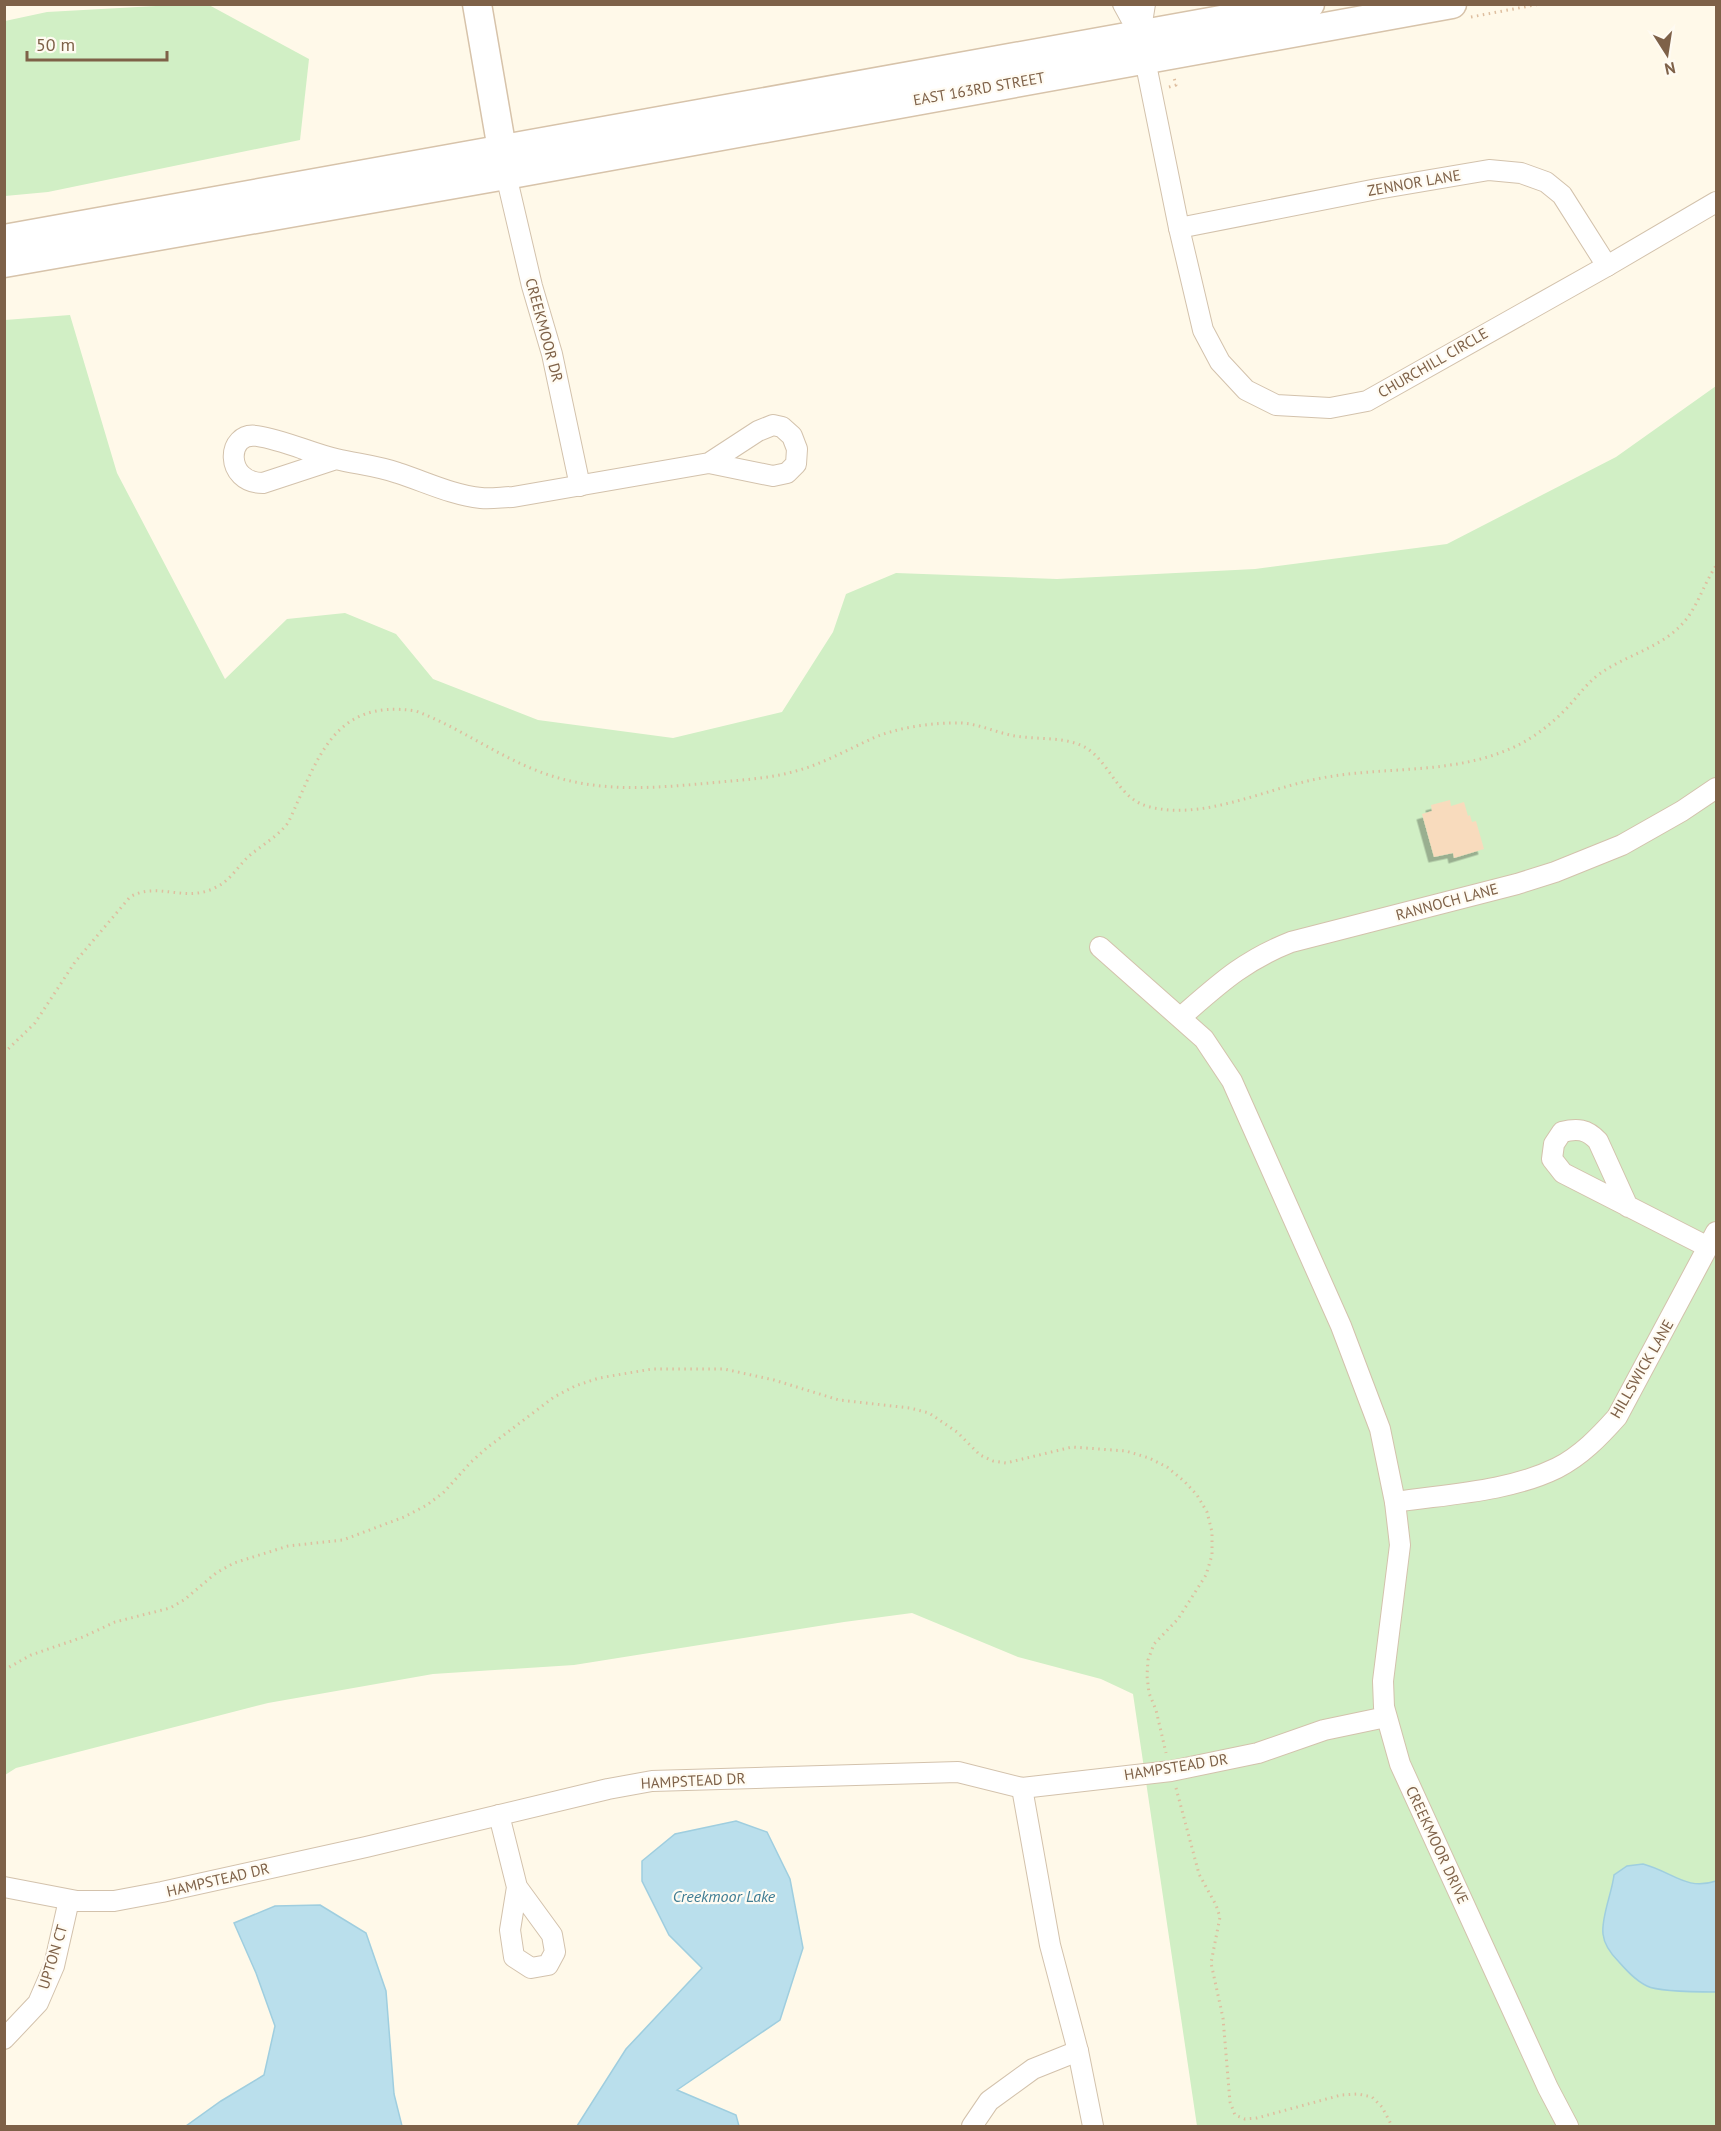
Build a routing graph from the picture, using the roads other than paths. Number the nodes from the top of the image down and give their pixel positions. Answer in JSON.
{"nodes":[{"id":1,"x":477,"y":4,"type":"edge"},
{"id":2,"x":1123,"y":4,"type":"edge"},
{"id":3,"x":1145,"y":4,"type":"edge"},
{"id":4,"x":1310,"y":4,"type":"edge"},
{"id":5,"x":1452,"y":4,"type":"edge"},
{"id":6,"x":1142,"y":47,"type":"junction"},
{"id":7,"x":505,"y":162,"type":"junction"},
{"id":8,"x":1716,"y":202,"type":"edge"},
{"id":9,"x":1179,"y":228,"type":"junction"},
{"id":10,"x":4,"y":239,"type":"edge"},
{"id":11,"x":4,"y":263,"type":"edge"},
{"id":12,"x":1606,"y":266,"type":"junction"},
{"id":13,"x":336,"y":459,"type":"dead end"},
{"id":14,"x":709,"y":463,"type":"dead end"},
{"id":15,"x":580,"y":486,"type":"junction"},
{"id":16,"x":1716,"y":788,"type":"edge"},
{"id":17,"x":1100,"y":946,"type":"dead end"},
{"id":18,"x":1180,"y":1017,"type":"junction"},
{"id":19,"x":1628,"y":1207,"type":"dead end"},
{"id":20,"x":1712,"y":1240,"type":"edge"},
{"id":21,"x":1395,"y":1502,"type":"junction"},
{"id":22,"x":1386,"y":1716,"type":"junction"},
{"id":23,"x":1022,"y":1788,"type":"junction"},
{"id":24,"x":499,"y":1815,"type":"junction"},
{"id":25,"x":4,"y":1887,"type":"edge"},
{"id":26,"x":517,"y":1887,"type":"dead end"},
{"id":27,"x":69,"y":1900,"type":"junction"},
{"id":28,"x":30,"y":2012,"type":"junction"},
{"id":29,"x":4,"y":2018,"type":"edge"},
{"id":30,"x":4,"y":2039,"type":"edge"},
{"id":31,"x":1078,"y":2051,"type":"junction"},
{"id":32,"x":972,"y":2127,"type":"edge"},
{"id":33,"x":1093,"y":2127,"type":"edge"},
{"id":34,"x":1568,"y":2127,"type":"edge"}],
"edges":[{"from":1,"to":7,"type":"street"},
{"from":2,"to":6,"type":"street"},
{"from":3,"to":6,"type":"street"},
{"from":4,"to":6,"type":"street","name":"EAST 163RD STREET"},
{"from":5,"to":6,"type":"street","name":"EAST 163RD STREET"},
{"from":6,"to":7,"type":"street","name":"EAST 163RD STREET"},
{"from":6,"to":9,"type":"street","name":"CHURCHILL CIRCLE"},
{"from":7,"to":10,"type":"street"},
{"from":7,"to":11,"type":"street"},
{"from":7,"to":15,"type":"street","name":"CREEKMOOR DR"},
{"from":8,"to":12,"type":"street","name":"CHURCHILL CIRCLE"},
{"from":9,"to":12,"type":"street","name":"ZENNOR LANE"},
{"from":9,"to":12,"type":"street","name":"CHURCHILL CIRCLE"},
{"from":13,"to":15,"type":"street"},
{"from":14,"to":15,"type":"street"},
{"from":16,"to":18,"type":"street","name":"RANNOCH LANE"},
{"from":17,"to":18,"type":"street","name":"CREEKMOOR DRIVE"},
{"from":18,"to":21,"type":"street","name":"CREEKMOOR DRIVE"},
{"from":19,"to":20,"type":"street"},
{"from":20,"to":21,"type":"street","name":"HILLSWICK LANE"},
{"from":21,"to":22,"type":"street","name":"CREEKMOOR DRIVE"},
{"from":22,"to":23,"type":"street","name":"HAMPSTEAD DR"},
{"from":22,"to":34,"type":"street","name":"CREEKMOOR DRIVE"},
{"from":23,"to":24,"type":"street","name":"HAMPSTEAD DR"},
{"from":23,"to":31,"type":"street"},
{"from":24,"to":26,"type":"street"},
{"from":24,"to":27,"type":"street","name":"HAMPSTEAD DR"},
{"from":25,"to":27,"type":"street","name":"HAMPSTEAD DR"},
{"from":27,"to":28,"type":"street","name":"UPTON CT"},
{"from":28,"to":29,"type":"street"},
{"from":28,"to":30,"type":"street","name":"UPTON CT"},
{"from":31,"to":32,"type":"street"},
{"from":31,"to":33,"type":"street"}]}
